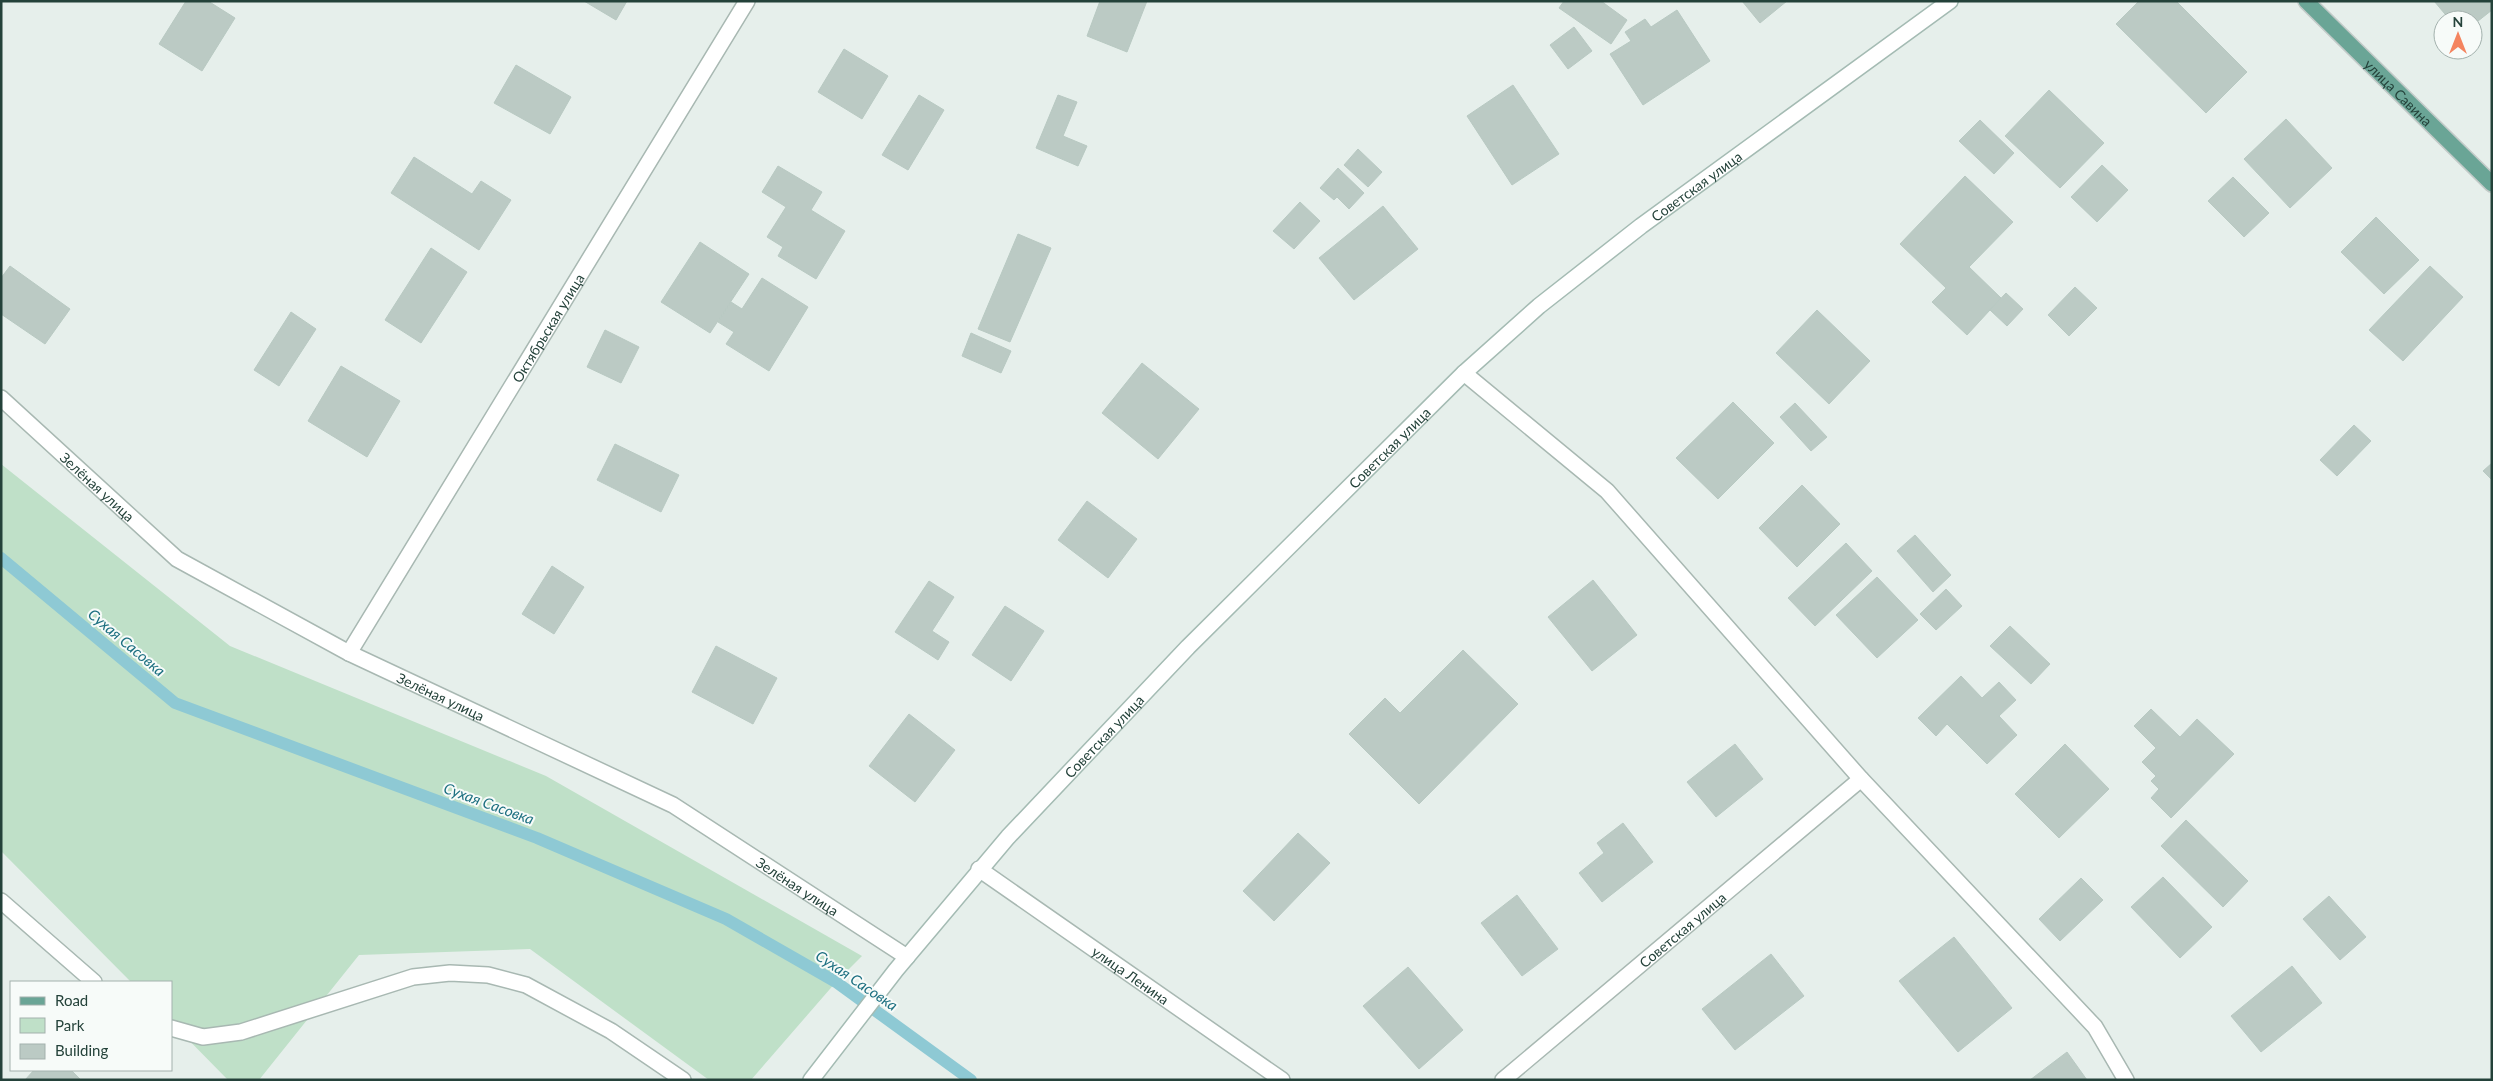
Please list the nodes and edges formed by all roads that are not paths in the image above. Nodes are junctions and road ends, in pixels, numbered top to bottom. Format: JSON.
{"nodes":[{"id":1,"x":747,"y":1,"type":"edge"},
{"id":2,"x":1950,"y":1,"type":"edge"},
{"id":3,"x":2306,"y":1,"type":"edge"},
{"id":4,"x":2492,"y":184,"type":"edge"},
{"id":5,"x":1464,"y":373,"type":"junction"},
{"id":6,"x":1,"y":398,"type":"edge"},
{"id":7,"x":349,"y":653,"type":"junction"},
{"id":8,"x":1861,"y":779,"type":"junction"},
{"id":9,"x":979,"y":869,"type":"junction"},
{"id":10,"x":1,"y":901,"type":"edge"},
{"id":11,"x":907,"y":957,"type":"junction"},
{"id":12,"x":93,"y":981,"type":"edge"},
{"id":13,"x":172,"y":1028,"type":"edge"},
{"id":14,"x":683,"y":1080,"type":"edge"},
{"id":15,"x":811,"y":1080,"type":"edge"},
{"id":16,"x":1282,"y":1080,"type":"edge"},
{"id":17,"x":1503,"y":1080,"type":"edge"},
{"id":18,"x":2126,"y":1080,"type":"edge"}],
"edges":[{"from":1,"to":7,"type":"street","name":"Октябрьская улица"},
{"from":2,"to":5,"type":"street","name":"Советская улица"},
{"from":3,"to":4,"type":"main road","name":"улица Савина"},
{"from":5,"to":8,"type":"street"},
{"from":5,"to":9,"type":"street","name":"Советская улица"},
{"from":6,"to":7,"type":"street","name":"Зелёная улица"},
{"from":7,"to":11,"type":"street","name":"Зелёная улица"},
{"from":8,"to":17,"type":"street","name":"Советская улица"},
{"from":8,"to":18,"type":"street"},
{"from":9,"to":11,"type":"street","name":"Советская улица"},
{"from":9,"to":16,"type":"street","name":"улица Ленина"},
{"from":10,"to":12,"type":"street"},
{"from":11,"to":15,"type":"street","name":"Советская улица"},
{"from":13,"to":14,"type":"street"}]}
